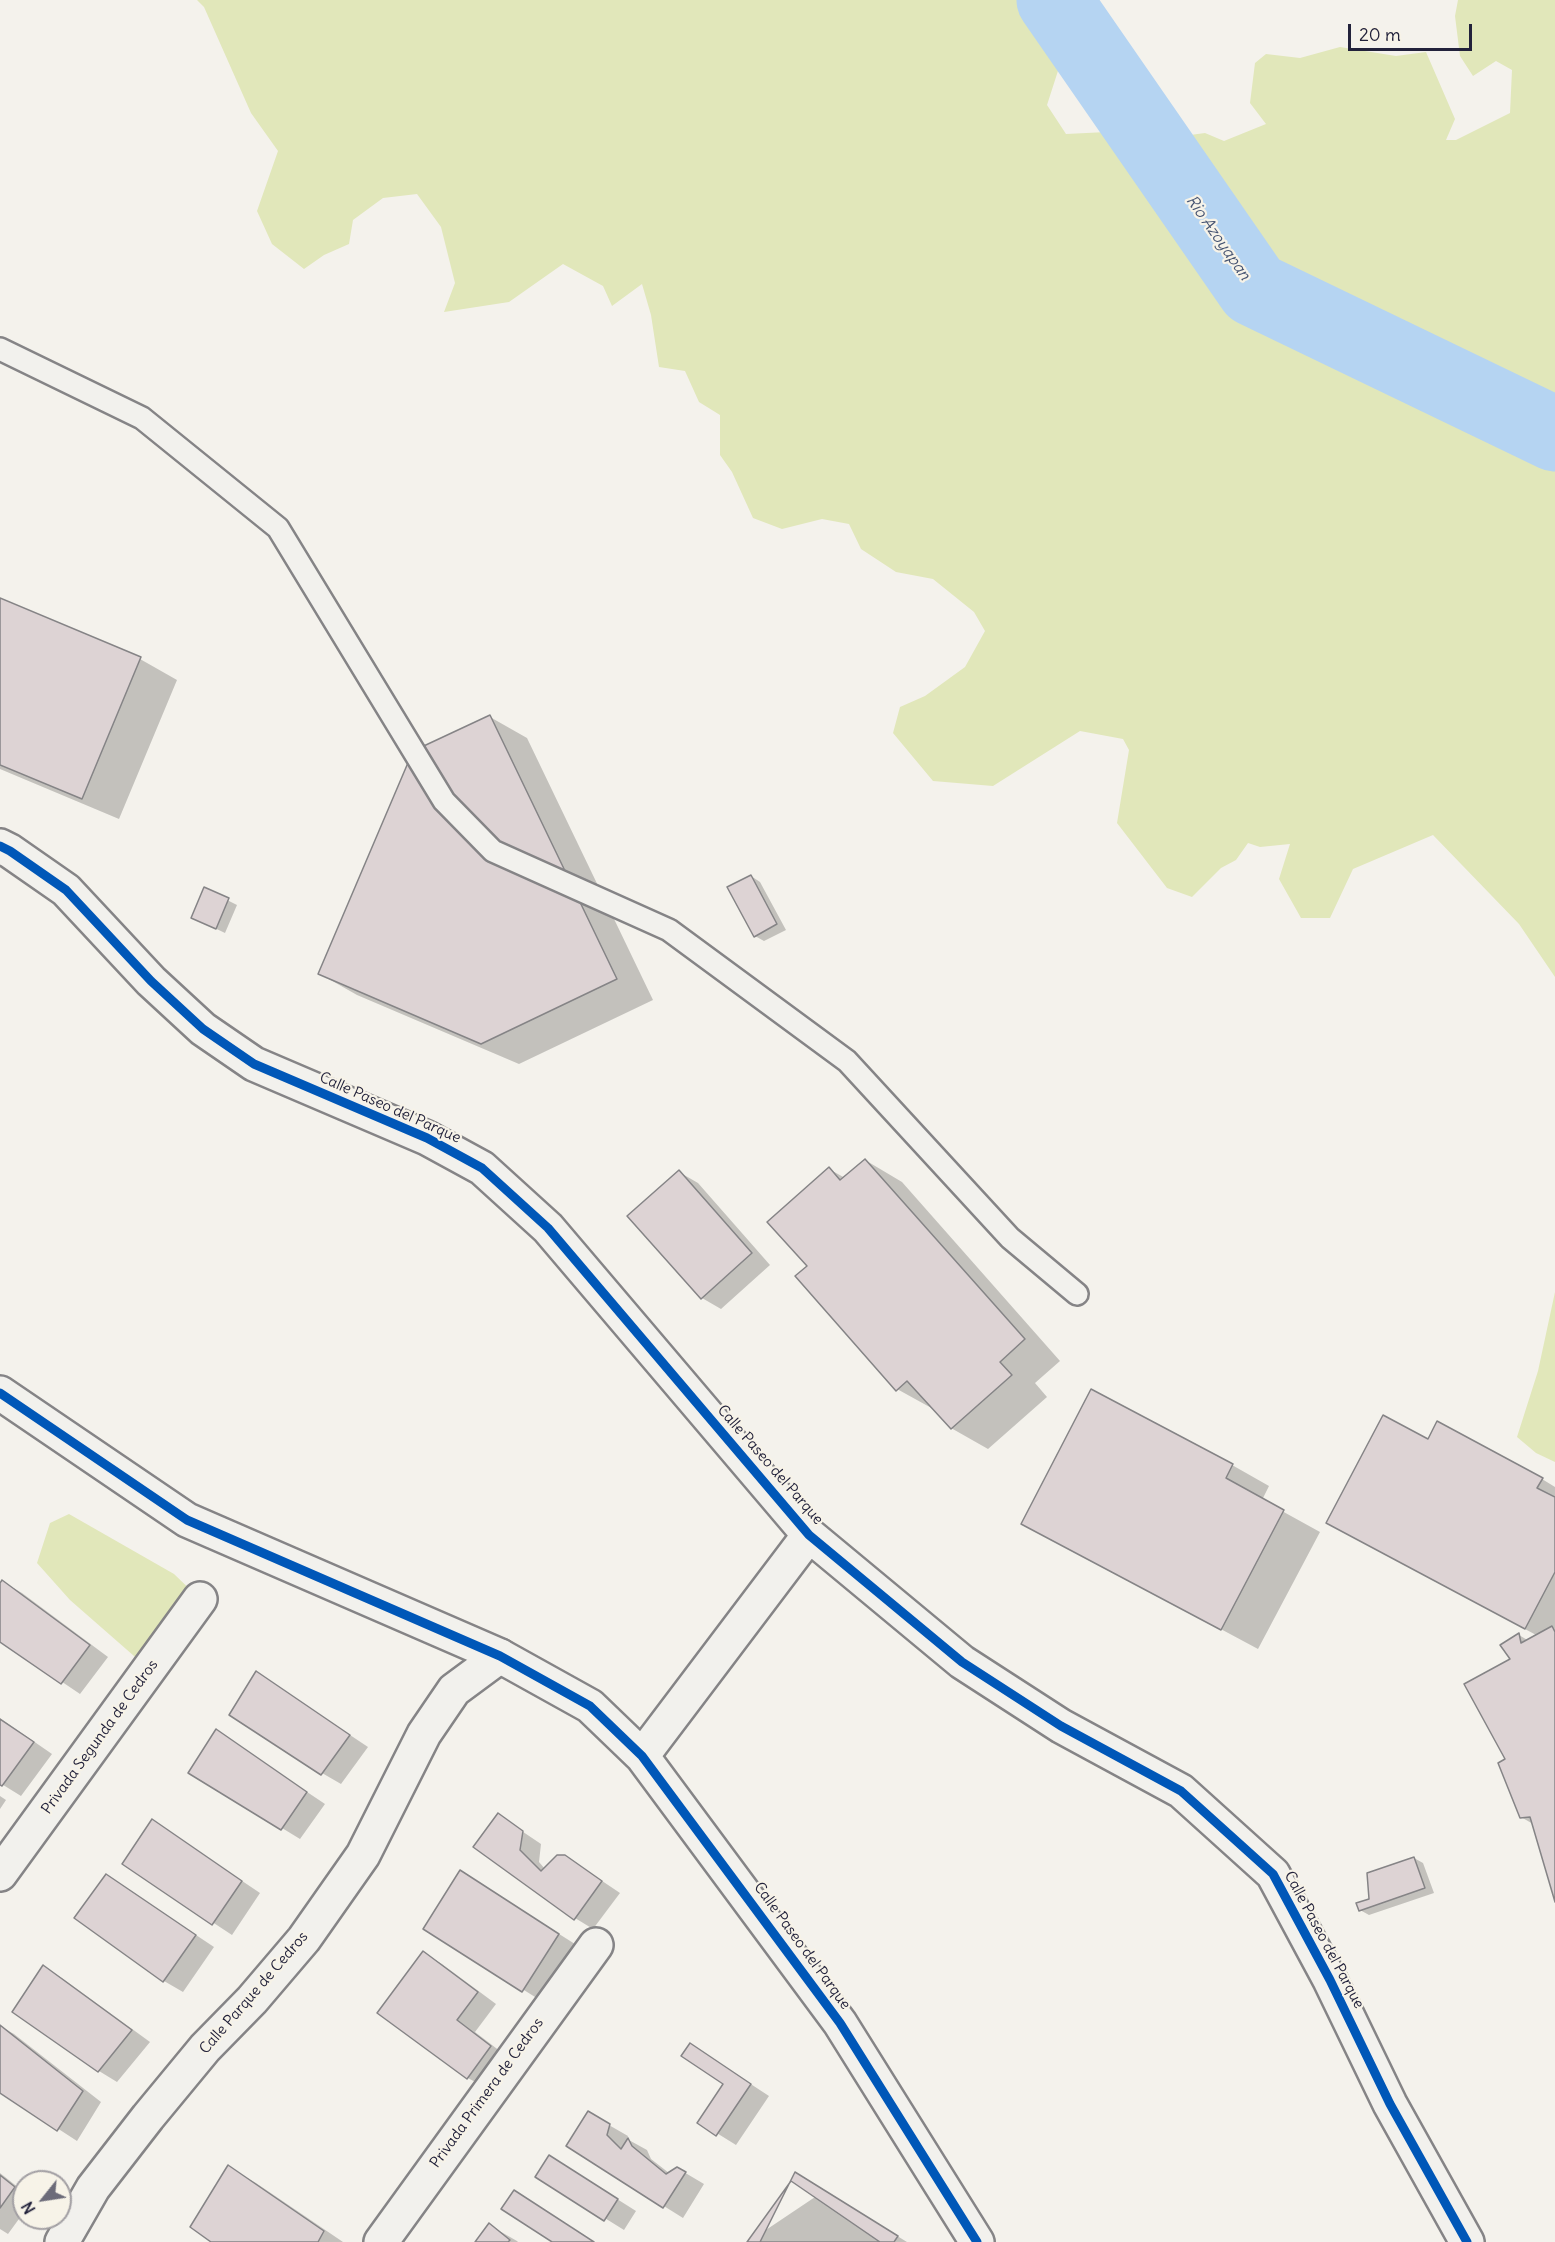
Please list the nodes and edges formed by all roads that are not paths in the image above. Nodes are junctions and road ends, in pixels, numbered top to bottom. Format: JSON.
{"nodes":[{"id":1,"x":0,"y":349,"type":"edge"},
{"id":2,"x":0,"y":846,"type":"edge"},
{"id":3,"x":1077,"y":1294,"type":"dead end"},
{"id":4,"x":0,"y":1393,"type":"edge"},
{"id":5,"x":809,"y":1535,"type":"junction"},
{"id":6,"x":200,"y":1599,"type":"dead end"},
{"id":7,"x":501,"y":1656,"type":"junction"},
{"id":8,"x":642,"y":1756,"type":"junction"},
{"id":9,"x":0,"y":1874,"type":"edge"},
{"id":10,"x":596,"y":1945,"type":"dead end"},
{"id":11,"x":62,"y":2242,"type":"edge"},
{"id":12,"x":381,"y":2242,"type":"edge"},
{"id":13,"x":977,"y":2242,"type":"edge"},
{"id":14,"x":1467,"y":2242,"type":"edge"}],
"edges":[{"from":1,"to":3,"type":"lane"},
{"from":2,"to":5,"type":"street","name":"Calle Paseo del Parque"},
{"from":4,"to":7,"type":"street","name":"Calle Paseo del Parque"},
{"from":5,"to":8,"type":"street"},
{"from":5,"to":14,"type":"street","name":"Calle Paseo del Parque"},
{"from":6,"to":9,"type":"street","name":"Privada Segunda de Cedros"},
{"from":7,"to":8,"type":"street","name":"Calle Paseo del Parque"},
{"from":7,"to":11,"type":"street","name":"Calle Parque de Cedros"},
{"from":8,"to":13,"type":"street","name":"Calle Paseo del Parque"},
{"from":10,"to":12,"type":"street","name":"Privada Primera de Cedros"}]}
